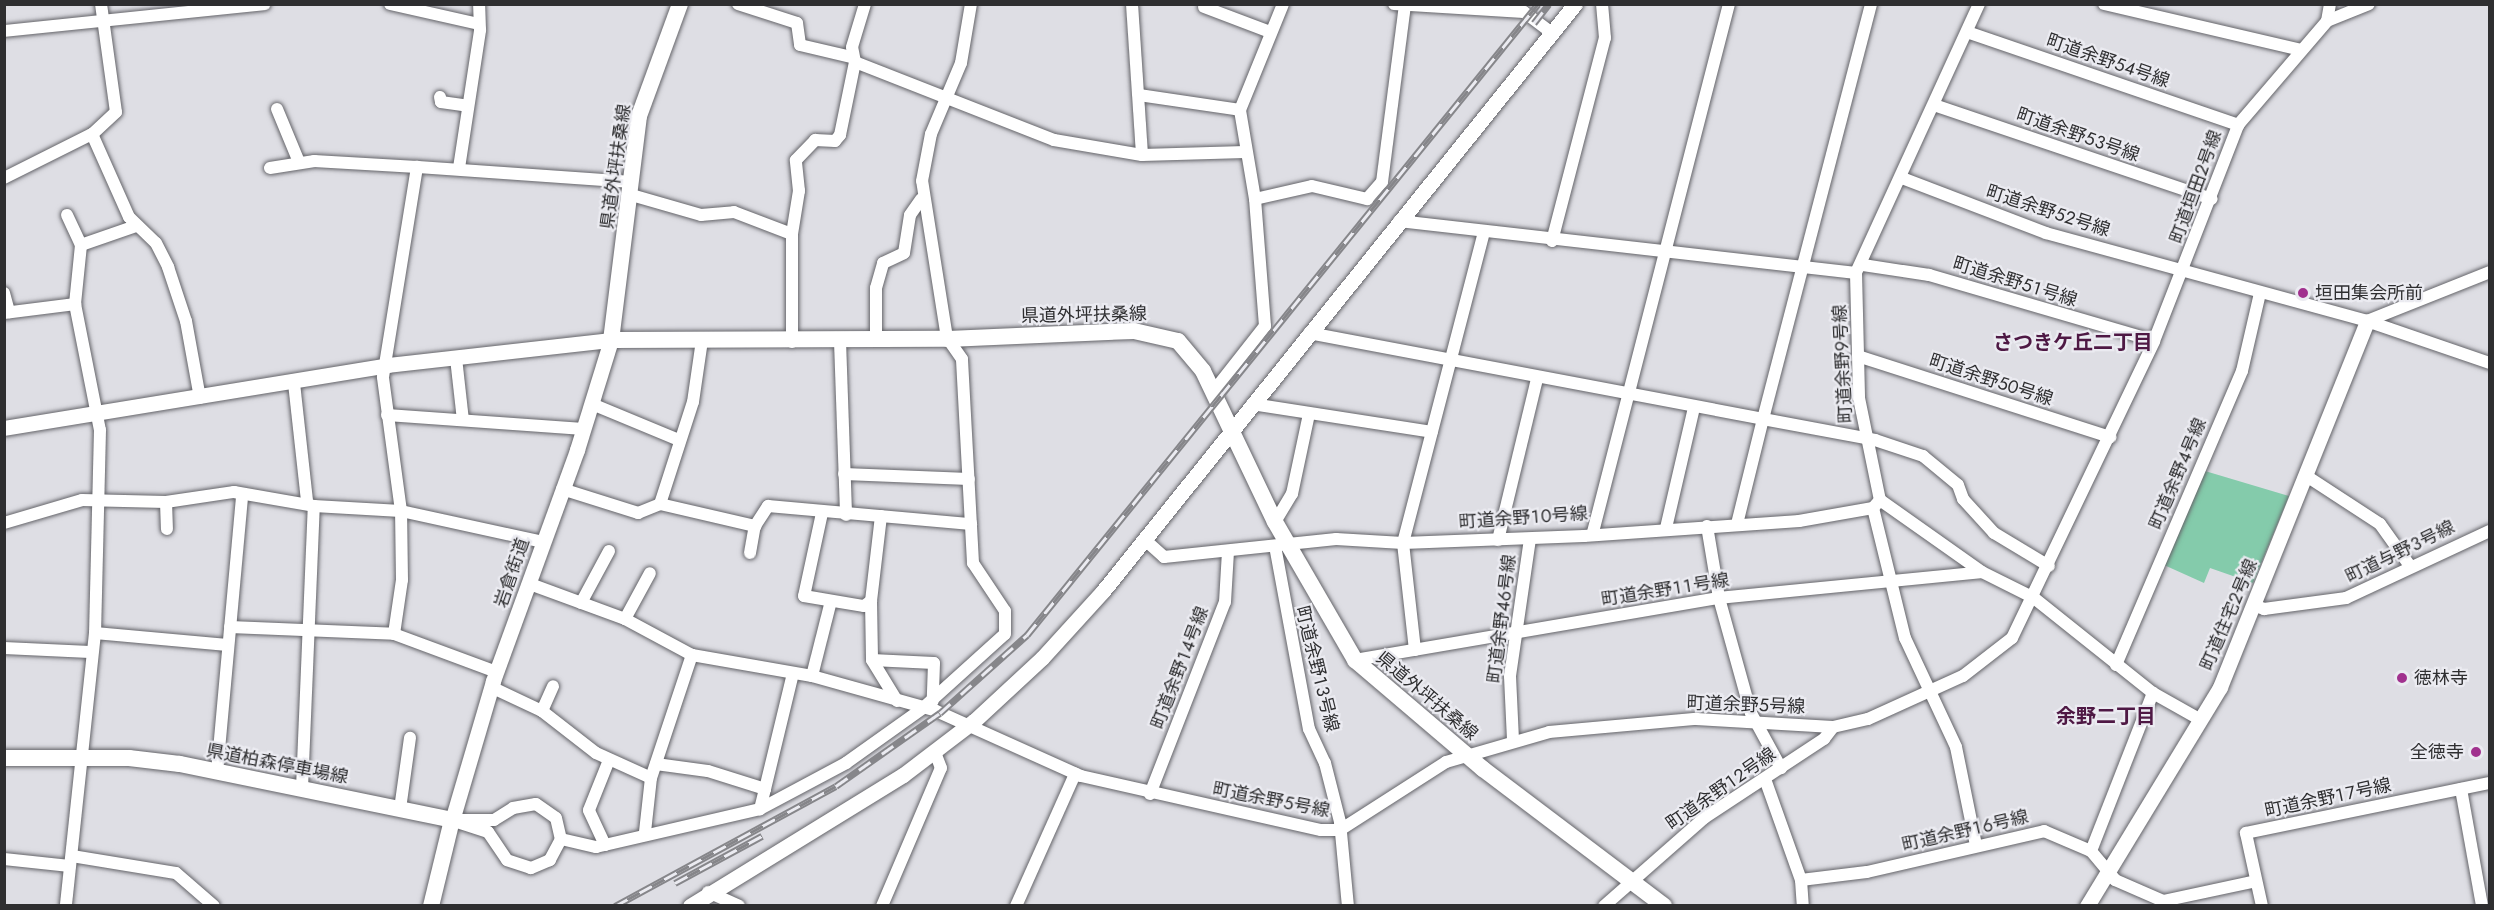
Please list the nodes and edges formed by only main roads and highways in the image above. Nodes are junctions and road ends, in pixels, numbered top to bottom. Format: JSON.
{"nodes":[{"id":1,"x":680,"y":4,"type":"edge"},
{"id":2,"x":4,"y":758,"type":"edge"},
{"id":3,"x":431,"y":906,"type":"edge"},
{"id":4,"x":1664,"y":906,"type":"edge"}],
"edges":[{"from":1,"to":4,"type":"main road","name":"県道外坪扶桑線"},
{"from":2,"to":3,"type":"main road","name":"県道柏森停車場線"}]}
